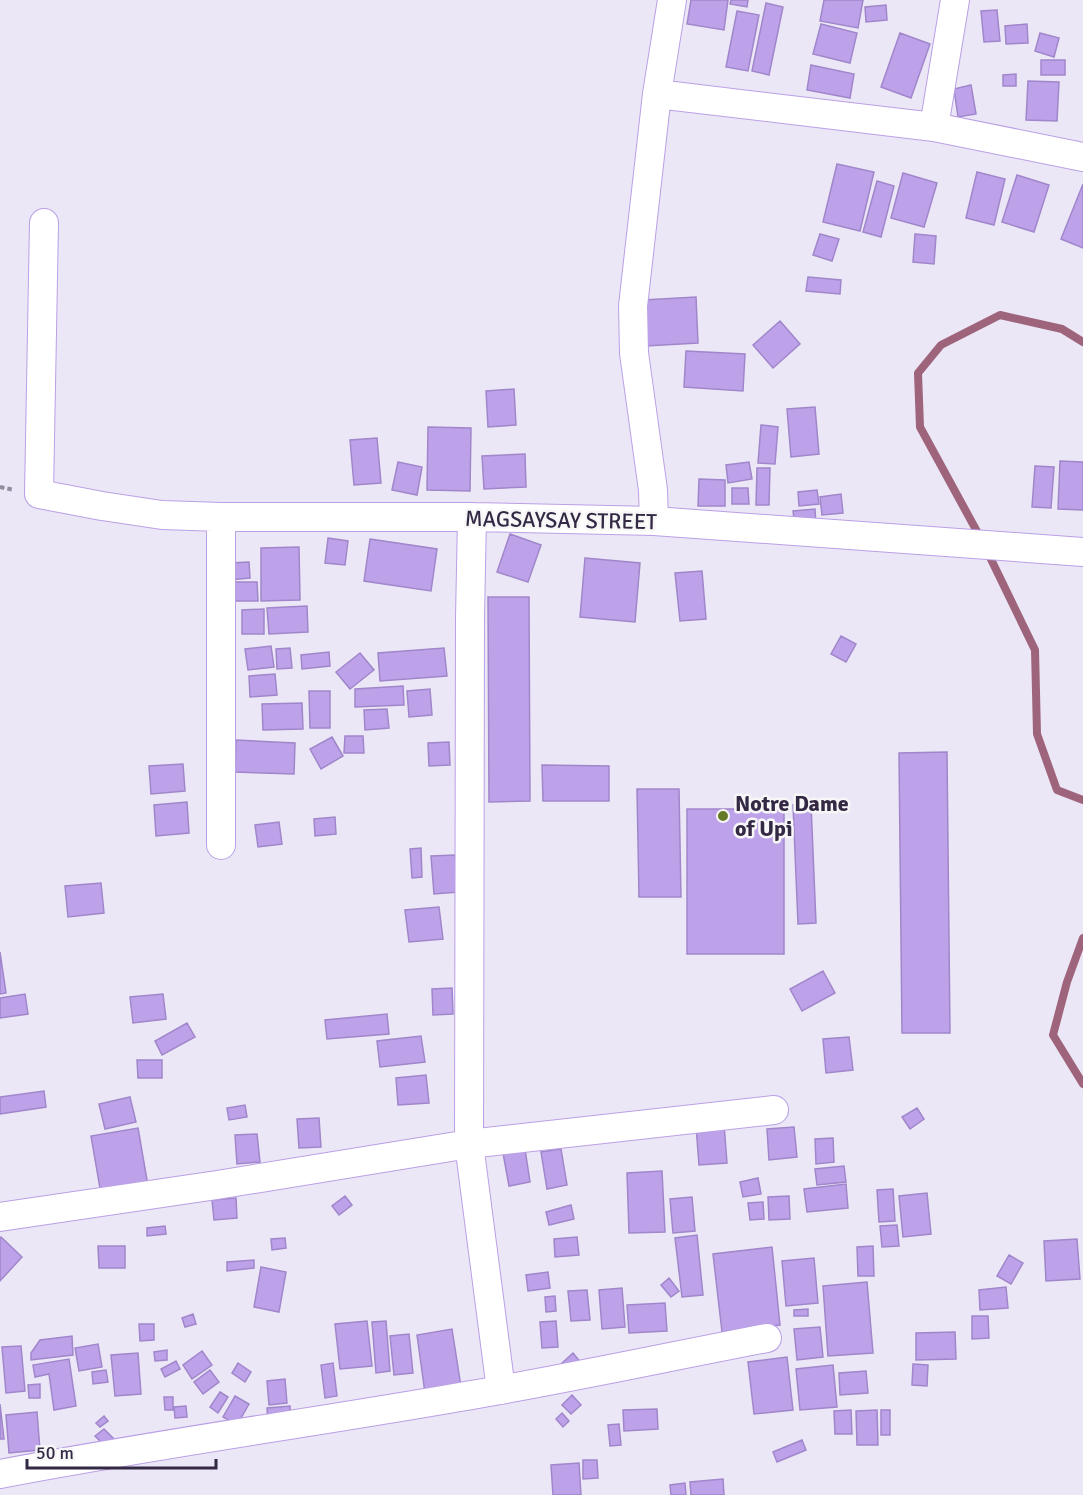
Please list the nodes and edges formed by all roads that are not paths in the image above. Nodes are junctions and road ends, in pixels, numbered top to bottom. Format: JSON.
{"nodes":[{"id":1,"x":672,"y":0,"type":"edge"},
{"id":2,"x":955,"y":0,"type":"edge"},
{"id":3,"x":657,"y":94,"type":"junction"},
{"id":4,"x":934,"y":128,"type":"junction"},
{"id":5,"x":1083,"y":157,"type":"edge"},
{"id":6,"x":44,"y":223,"type":"dead end"},
{"id":7,"x":221,"y":517,"type":"junction"},
{"id":8,"x":472,"y":517,"type":"junction"},
{"id":9,"x":654,"y":521,"type":"junction"},
{"id":10,"x":1083,"y":552,"type":"edge"},
{"id":11,"x":221,"y":845,"type":"dead end"},
{"id":12,"x":774,"y":1110,"type":"dead end"},
{"id":13,"x":469,"y":1144,"type":"junction"},
{"id":14,"x":0,"y":1217,"type":"edge"},
{"id":15,"x":766,"y":1338,"type":"dead end"},
{"id":16,"x":501,"y":1390,"type":"junction"},
{"id":17,"x":0,"y":1474,"type":"edge"}],
"edges":[{"from":1,"to":3,"type":"street"},
{"from":2,"to":4,"type":"street"},
{"from":3,"to":4,"type":"street"},
{"from":3,"to":9,"type":"street"},
{"from":4,"to":5,"type":"street"},
{"from":6,"to":7,"type":"street","name":"MAGSAYSAY STREET"},
{"from":7,"to":8,"type":"street","name":"MAGSAYSAY STREET"},
{"from":7,"to":11,"type":"street"},
{"from":8,"to":9,"type":"street","name":"MAGSAYSAY STREET"},
{"from":8,"to":13,"type":"street"},
{"from":9,"to":10,"type":"street","name":"MAGSAYSAY STREET"},
{"from":12,"to":13,"type":"street"},
{"from":13,"to":14,"type":"street"},
{"from":13,"to":16,"type":"street"},
{"from":15,"to":16,"type":"street"},
{"from":16,"to":17,"type":"street"}]}
